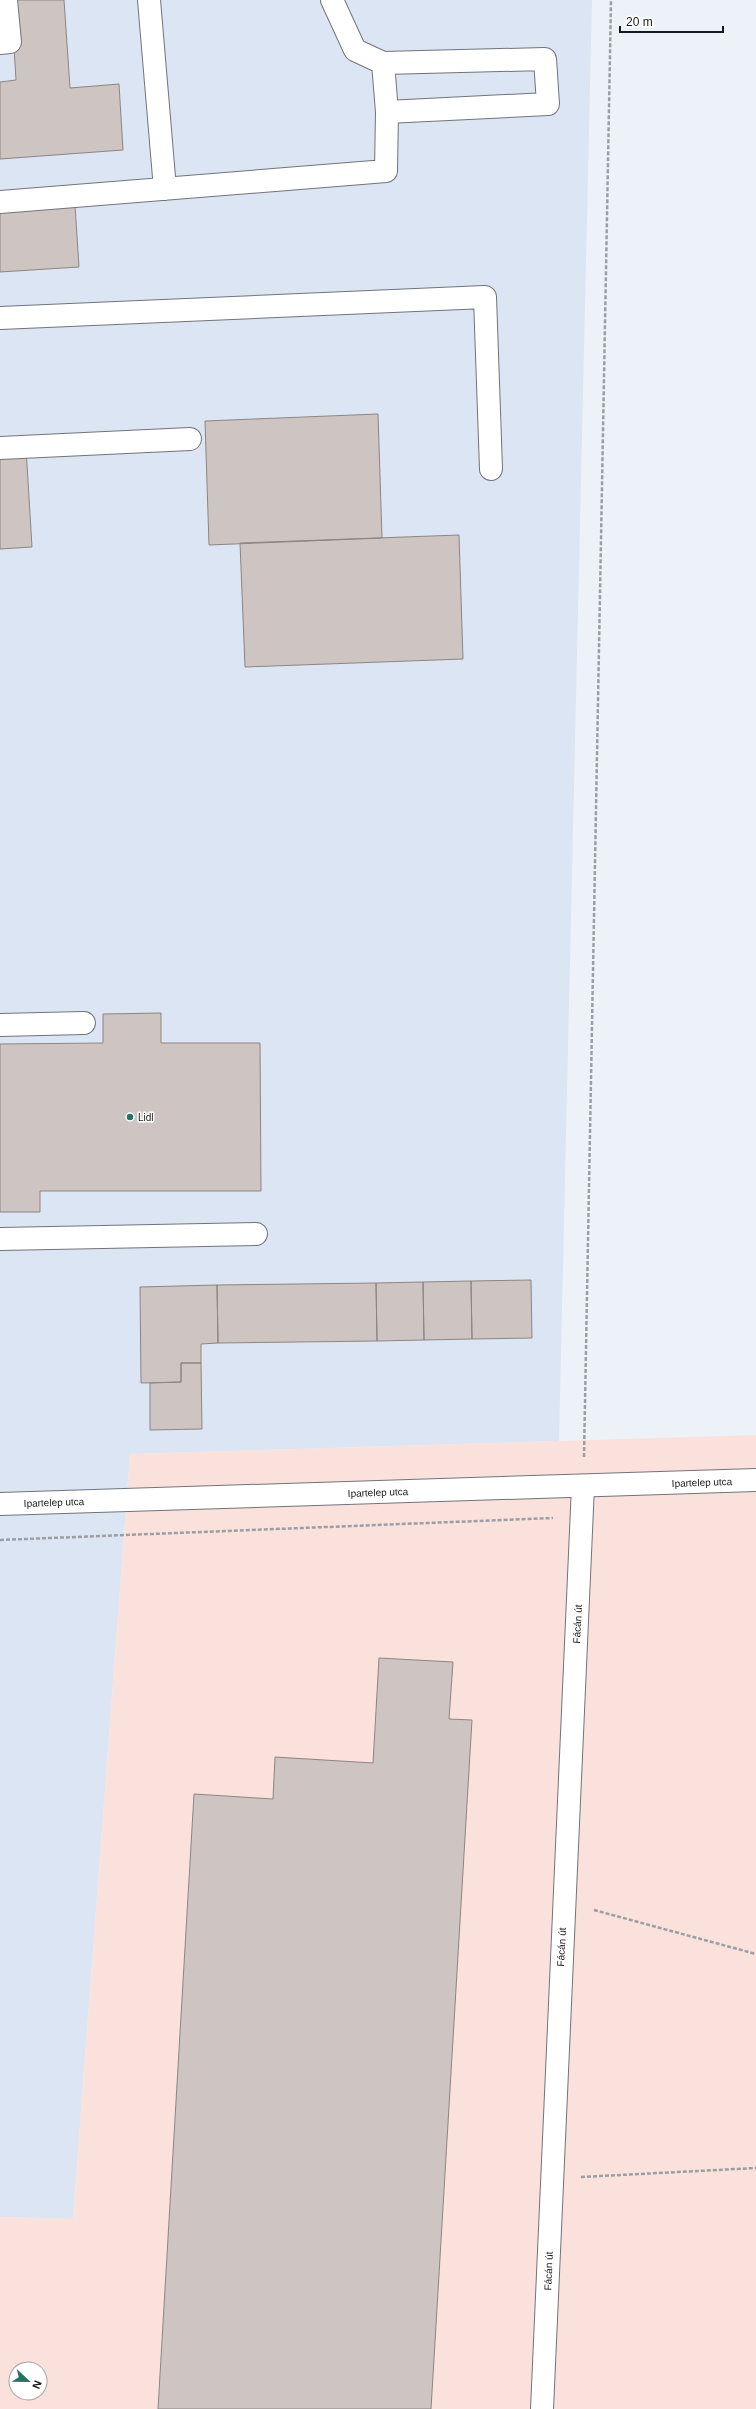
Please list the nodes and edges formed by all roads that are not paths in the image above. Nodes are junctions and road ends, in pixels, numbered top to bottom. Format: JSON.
{"nodes":[{"id":1,"x":6,"y":0,"type":"edge"},
{"id":2,"x":149,"y":0,"type":"edge"},
{"id":3,"x":332,"y":0,"type":"edge"},
{"id":4,"x":0,"y":43,"type":"edge"},
{"id":5,"x":383,"y":63,"type":"junction"},
{"id":6,"x":387,"y":112,"type":"junction"},
{"id":7,"x":165,"y":189,"type":"junction"},
{"id":8,"x":0,"y":202,"type":"edge"},
{"id":9,"x":0,"y":318,"type":"edge"},
{"id":10,"x":190,"y":439,"type":"dead end"},
{"id":11,"x":0,"y":448,"type":"edge"},
{"id":12,"x":491,"y":469,"type":"dead end"},
{"id":13,"x":84,"y":1023,"type":"dead end"},
{"id":14,"x":0,"y":1026,"type":"edge"},
{"id":15,"x":256,"y":1234,"type":"dead end"},
{"id":16,"x":0,"y":1238,"type":"edge"},
{"id":17,"x":756,"y":1480,"type":"edge"},
{"id":18,"x":583,"y":1486,"type":"junction"},
{"id":19,"x":0,"y":1504,"type":"edge"},
{"id":20,"x":542,"y":2409,"type":"edge"}],
"edges":[{"from":1,"to":4,"type":"street"},
{"from":2,"to":7,"type":"street"},
{"from":3,"to":5,"type":"street"},
{"from":5,"to":6,"type":"street"},
{"from":5,"to":6,"type":"street"},
{"from":6,"to":7,"type":"street"},
{"from":7,"to":8,"type":"street"},
{"from":9,"to":12,"type":"street"},
{"from":10,"to":11,"type":"street"},
{"from":13,"to":14,"type":"street"},
{"from":15,"to":16,"type":"street"},
{"from":17,"to":18,"type":"street","name":"Ipartelep utca"},
{"from":18,"to":19,"type":"street","name":"Ipartelep utca"},
{"from":18,"to":20,"type":"street","name":"Fácán út"}]}
